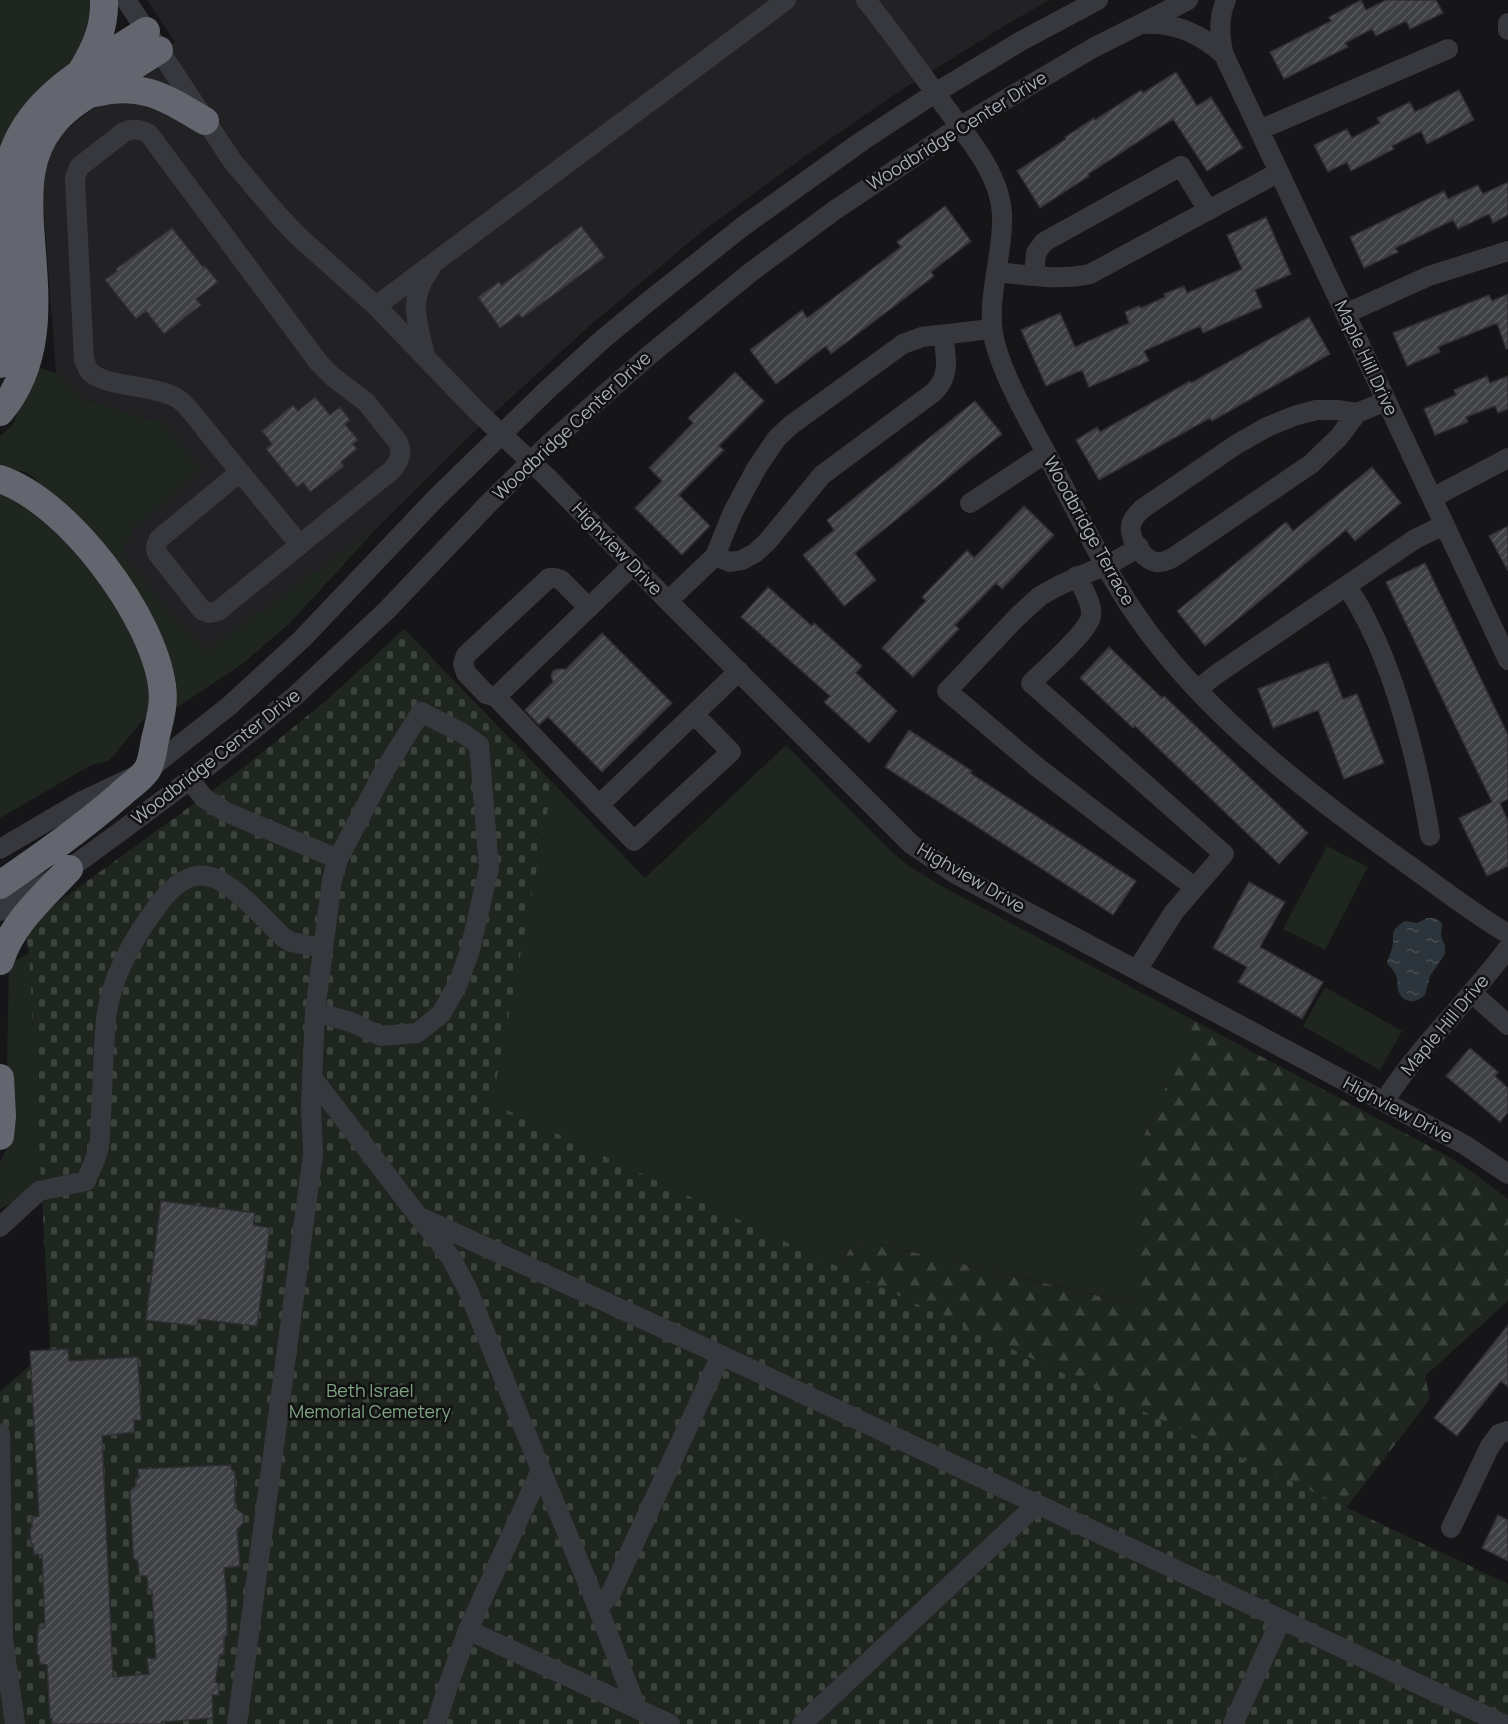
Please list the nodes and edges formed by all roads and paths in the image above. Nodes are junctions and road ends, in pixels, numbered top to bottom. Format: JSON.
{"nodes":[{"id":1,"x":104,"y":0,"type":"edge"},
{"id":2,"x":126,"y":0,"type":"edge"},
{"id":3,"x":786,"y":0,"type":"edge"},
{"id":4,"x":866,"y":0,"type":"edge"},
{"id":5,"x":1098,"y":0,"type":"edge"},
{"id":6,"x":1188,"y":0,"type":"edge"},
{"id":7,"x":1226,"y":0,"type":"edge"},
{"id":8,"x":1508,"y":23,"type":"edge"},
{"id":9,"x":1140,"y":24,"type":"junction"},
{"id":10,"x":1508,"y":30,"type":"edge"},
{"id":11,"x":153,"y":40,"type":"junction"},
{"id":12,"x":1448,"y":49,"type":"dead end"},
{"id":13,"x":1224,"y":56,"type":"junction"},
{"id":14,"x":84,"y":85,"type":"junction"},
{"id":15,"x":935,"y":93,"type":"junction"},
{"id":16,"x":205,"y":121,"type":"junction"},
{"id":17,"x":959,"y":127,"type":"junction"},
{"id":18,"x":1259,"y":130,"type":"junction"},
{"id":19,"x":1279,"y":172,"type":"junction"},
{"id":20,"x":1208,"y":210,"type":"junction"},
{"id":21,"x":1508,"y":251,"type":"edge"},
{"id":22,"x":445,"y":254,"type":"junction"},
{"id":23,"x":996,"y":272,"type":"junction"},
{"id":24,"x":1034,"y":276,"type":"junction"},
{"id":25,"x":376,"y":306,"type":"junction"},
{"id":26,"x":1345,"y":314,"type":"junction"},
{"id":27,"x":991,"y":329,"type":"junction"},
{"id":28,"x":943,"y":335,"type":"junction"},
{"id":29,"x":426,"y":357,"type":"junction"},
{"id":30,"x":0,"y":364,"type":"edge"},
{"id":31,"x":1386,"y":401,"type":"junction"},
{"id":32,"x":0,"y":412,"type":"edge"},
{"id":33,"x":1357,"y":413,"type":"junction"},
{"id":34,"x":501,"y":434,"type":"junction"},
{"id":35,"x":1046,"y":453,"type":"junction"},
{"id":36,"x":1508,"y":458,"type":"edge"},
{"id":37,"x":531,"y":462,"type":"junction"},
{"id":38,"x":240,"y":472,"type":"junction"},
{"id":39,"x":0,"y":479,"type":"edge"},
{"id":40,"x":1432,"y":498,"type":"junction"},
{"id":41,"x":970,"y":503,"type":"dead end"},
{"id":42,"x":1444,"y":525,"type":"junction"},
{"id":43,"x":300,"y":546,"type":"junction"},
{"id":44,"x":1138,"y":548,"type":"junction"},
{"id":45,"x":715,"y":556,"type":"junction"},
{"id":46,"x":633,"y":565,"type":"junction"},
{"id":47,"x":1104,"y":565,"type":"junction"},
{"id":48,"x":1077,"y":576,"type":"junction"},
{"id":49,"x":1346,"y":586,"type":"junction"},
{"id":50,"x":669,"y":601,"type":"junction"},
{"id":51,"x":590,"y":608,"type":"junction"},
{"id":52,"x":1508,"y":660,"type":"edge"},
{"id":53,"x":739,"y":671,"type":"junction"},
{"id":54,"x":1198,"y":689,"type":"junction"},
{"id":55,"x":496,"y":697,"type":"junction"},
{"id":56,"x":694,"y":714,"type":"junction"},
{"id":57,"x":148,"y":770,"type":"junction"},
{"id":58,"x":190,"y":780,"type":"junction"},
{"id":59,"x":168,"y":796,"type":"junction"},
{"id":60,"x":598,"y":805,"type":"junction"},
{"id":61,"x":1430,"y":836,"type":"dead end"},
{"id":62,"x":0,"y":849,"type":"edge"},
{"id":63,"x":338,"y":859,"type":"junction"},
{"id":64,"x":69,"y":869,"type":"junction"},
{"id":65,"x":0,"y":885,"type":"edge"},
{"id":66,"x":1194,"y":888,"type":"junction"},
{"id":67,"x":0,"y":911,"type":"edge"},
{"id":68,"x":1508,"y":934,"type":"edge"},
{"id":69,"x":323,"y":948,"type":"junction"},
{"id":70,"x":1508,"y":948,"type":"edge"},
{"id":71,"x":0,"y":960,"type":"edge"},
{"id":72,"x":1137,"y":970,"type":"junction"},
{"id":73,"x":1472,"y":993,"type":"junction"},
{"id":74,"x":315,"y":1012,"type":"junction"},
{"id":75,"x":1508,"y":1025,"type":"edge"},
{"id":76,"x":312,"y":1077,"type":"junction"},
{"id":77,"x":0,"y":1078,"type":"edge"},
{"id":78,"x":1384,"y":1102,"type":"junction"},
{"id":79,"x":0,"y":1136,"type":"edge"},
{"id":80,"x":1508,"y":1174,"type":"edge"},
{"id":81,"x":418,"y":1216,"type":"junction"},
{"id":82,"x":0,"y":1227,"type":"edge"},
{"id":83,"x":721,"y":1355,"type":"junction"},
{"id":84,"x":1508,"y":1431,"type":"edge"},
{"id":85,"x":0,"y":1433,"type":"edge"},
{"id":86,"x":541,"y":1470,"type":"junction"},
{"id":87,"x":1036,"y":1505,"type":"junction"},
{"id":88,"x":1451,"y":1528,"type":"dead end"},
{"id":89,"x":598,"y":1608,"type":"junction"},
{"id":90,"x":1281,"y":1620,"type":"junction"},
{"id":91,"x":468,"y":1630,"type":"junction"},
{"id":92,"x":637,"y":1709,"type":"junction"},
{"id":93,"x":1474,"y":1717,"type":"edge"},
{"id":94,"x":15,"y":1724,"type":"edge"},
{"id":95,"x":237,"y":1724,"type":"edge"},
{"id":96,"x":436,"y":1724,"type":"edge"},
{"id":97,"x":670,"y":1724,"type":"edge"},
{"id":98,"x":802,"y":1724,"type":"edge"},
{"id":99,"x":1233,"y":1724,"type":"edge"},
{"id":100,"x":1503,"y":1724,"type":"edge"}],
"edges":[{"from":1,"to":14,"type":"highway"},
{"from":2,"to":11,"type":"street","name":"Highview Drive"},
{"from":3,"to":22,"type":"street"},
{"from":4,"to":15,"type":"street","name":"Woodbridge Terrace"},
{"from":5,"to":15,"type":"street","name":"Woodbridge Center Drive"},
{"from":6,"to":9,"type":"street","name":"Woodbridge Center Drive"},
{"from":7,"to":13,"type":"street","name":"Maple Hill Drive"},
{"from":8,"to":10,"type":"street"},
{"from":9,"to":13,"type":"street","name":"Maple Hill Drive"},
{"from":9,"to":17,"type":"street","name":"Woodbridge Center Drive"},
{"from":11,"to":14,"type":"highway"},
{"from":11,"to":16,"type":"street","name":"Highview Drive"},
{"from":12,"to":18,"type":"street"},
{"from":13,"to":18,"type":"street","name":"Maple Hill Drive"},
{"from":14,"to":16,"type":"highway"},
{"from":14,"to":30,"type":"highway"},
{"from":14,"to":32,"type":"highway"},
{"from":15,"to":17,"type":"street","name":"Woodbridge Terrace"},
{"from":15,"to":34,"type":"street","name":"Woodbridge Center Drive"},
{"from":16,"to":25,"type":"street","name":"Highview Drive"},
{"from":17,"to":23,"type":"street","name":"Woodbridge Terrace"},
{"from":17,"to":37,"type":"street","name":"Woodbridge Center Drive"},
{"from":18,"to":19,"type":"street","name":"Maple Hill Drive"},
{"from":19,"to":20,"type":"street"},
{"from":19,"to":26,"type":"street","name":"Maple Hill Drive"},
{"from":20,"to":24,"type":"street"},
{"from":20,"to":24,"type":"street"},
{"from":21,"to":26,"type":"street"},
{"from":22,"to":25,"type":"street"},
{"from":22,"to":29,"type":"street"},
{"from":23,"to":24,"type":"street"},
{"from":23,"to":27,"type":"street","name":"Woodbridge Terrace"},
{"from":25,"to":29,"type":"street","name":"Highview Drive"},
{"from":26,"to":31,"type":"street","name":"Maple Hill Drive"},
{"from":27,"to":28,"type":"street"},
{"from":27,"to":35,"type":"street","name":"Woodbridge Terrace"},
{"from":28,"to":45,"type":"street"},
{"from":28,"to":45,"type":"street"},
{"from":29,"to":34,"type":"street","name":"Highview Drive"},
{"from":31,"to":33,"type":"street"},
{"from":31,"to":40,"type":"street","name":"Maple Hill Drive"},
{"from":33,"to":44,"type":"street"},
{"from":33,"to":44,"type":"street"},
{"from":34,"to":37,"type":"street","name":"Highview Drive"},
{"from":34,"to":57,"type":"street","name":"Woodbridge Center Drive"},
{"from":35,"to":41,"type":"street"},
{"from":35,"to":47,"type":"street","name":"Woodbridge Terrace"},
{"from":36,"to":40,"type":"street"},
{"from":37,"to":46,"type":"street","name":"Highview Drive"},
{"from":37,"to":58,"type":"street","name":"Woodbridge Center Drive"},
{"from":38,"to":43,"type":"street"},
{"from":38,"to":43,"type":"street"},
{"from":38,"to":43,"type":"street"},
{"from":39,"to":57,"type":"highway"},
{"from":40,"to":42,"type":"street","name":"Maple Hill Drive"},
{"from":42,"to":49,"type":"street"},
{"from":42,"to":52,"type":"street","name":"Maple Hill Drive"},
{"from":44,"to":47,"type":"street"},
{"from":45,"to":50,"type":"street"},
{"from":46,"to":50,"type":"street","name":"Highview Drive"},
{"from":46,"to":51,"type":"street"},
{"from":47,"to":48,"type":"street"},
{"from":47,"to":54,"type":"street","name":"Woodbridge Terrace"},
{"from":48,"to":66,"type":"street"},
{"from":48,"to":66,"type":"street"},
{"from":49,"to":54,"type":"street"},
{"from":49,"to":61,"type":"street"},
{"from":50,"to":53,"type":"street","name":"Highview Drive"},
{"from":51,"to":55,"type":"street"},
{"from":51,"to":55,"type":"street"},
{"from":53,"to":56,"type":"street"},
{"from":53,"to":72,"type":"street","name":"Highview Drive"},
{"from":54,"to":68,"type":"street","name":"Woodbridge Terrace"},
{"from":55,"to":60,"type":"street"},
{"from":56,"to":60,"type":"street"},
{"from":56,"to":60,"type":"street"},
{"from":57,"to":59,"type":"street"},
{"from":57,"to":62,"type":"street","name":"Woodbridge Center Drive"},
{"from":57,"to":65,"type":"highway"},
{"from":58,"to":59,"type":"street","name":"Woodbridge Center Drive"},
{"from":58,"to":63,"type":"street"},
{"from":59,"to":64,"type":"street","name":"Woodbridge Center Drive"},
{"from":63,"to":69,"type":"street"},
{"from":63,"to":74,"type":"street"},
{"from":64,"to":67,"type":"street","name":"Woodbridge Center Drive"},
{"from":64,"to":71,"type":"highway"},
{"from":66,"to":72,"type":"street"},
{"from":69,"to":74,"type":"street"},
{"from":69,"to":82,"type":"street"},
{"from":70,"to":73,"type":"street","name":"Maple Hill Drive"},
{"from":72,"to":78,"type":"street","name":"Highview Drive"},
{"from":73,"to":75,"type":"street"},
{"from":73,"to":78,"type":"street","name":"Maple Hill Drive"},
{"from":74,"to":76,"type":"street"},
{"from":76,"to":81,"type":"street"},
{"from":76,"to":95,"type":"street"},
{"from":77,"to":79,"type":"highway"},
{"from":78,"to":80,"type":"street","name":"Highview Drive"},
{"from":81,"to":83,"type":"street"},
{"from":81,"to":86,"type":"street"},
{"from":83,"to":87,"type":"street"},
{"from":83,"to":89,"type":"street"},
{"from":84,"to":88,"type":"street"},
{"from":85,"to":94,"type":"street"},
{"from":86,"to":89,"type":"street"},
{"from":86,"to":91,"type":"street"},
{"from":87,"to":90,"type":"street"},
{"from":87,"to":98,"type":"street"},
{"from":89,"to":92,"type":"street"},
{"from":90,"to":93,"type":"street"},
{"from":90,"to":99,"type":"street"},
{"from":91,"to":92,"type":"street"},
{"from":91,"to":96,"type":"street"},
{"from":92,"to":97,"type":"street"},
{"from":93,"to":100,"type":"street"}]}
